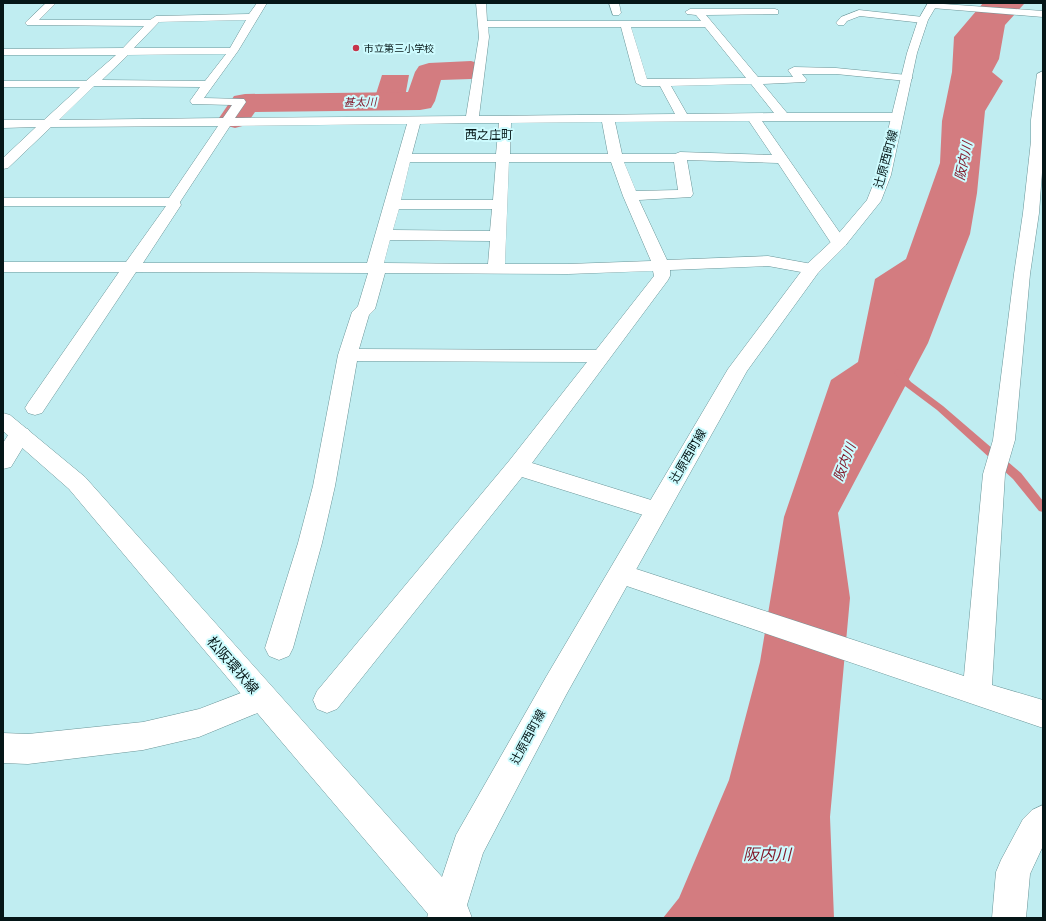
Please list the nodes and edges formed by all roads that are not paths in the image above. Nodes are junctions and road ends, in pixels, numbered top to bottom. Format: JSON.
{"nodes":[{"id":1,"x":50,"y":3,"type":"edge"},
{"id":2,"x":262,"y":3,"type":"edge"},
{"id":3,"x":481,"y":3,"type":"edge"},
{"id":4,"x":695,"y":8,"type":"edge"},
{"id":5,"x":932,"y":9,"type":"edge"},
{"id":6,"x":684,"y":12,"type":"dead end"},
{"id":7,"x":775,"y":12,"type":"dead end"},
{"id":8,"x":1043,"y":14,"type":"edge"},
{"id":9,"x":620,"y":15,"type":"edge"},
{"id":10,"x":251,"y":17,"type":"junction"},
{"id":11,"x":151,"y":23,"type":"junction"},
{"id":12,"x":841,"y":23,"type":"dead end"},
{"id":13,"x":482,"y":24,"type":"junction"},
{"id":14,"x":709,"y":24,"type":"junction"},
{"id":15,"x":126,"y":51,"type":"junction"},
{"id":16,"x":3,"y":52,"type":"edge"},
{"id":17,"x":233,"y":52,"type":"junction"},
{"id":18,"x":1043,"y":74,"type":"edge"},
{"id":19,"x":907,"y":78,"type":"junction"},
{"id":20,"x":754,"y":81,"type":"junction"},
{"id":21,"x":663,"y":82,"type":"junction"},
{"id":22,"x":3,"y":84,"type":"edge"},
{"id":23,"x":90,"y":84,"type":"junction"},
{"id":24,"x":208,"y":84,"type":"junction"},
{"id":25,"x":784,"y":116,"type":"junction"},
{"id":26,"x":753,"y":117,"type":"junction"},
{"id":27,"x":897,"y":117,"type":"junction"},
{"id":28,"x":683,"y":118,"type":"junction"},
{"id":29,"x":608,"y":119,"type":"junction"},
{"id":30,"x":472,"y":120,"type":"junction"},
{"id":31,"x":505,"y":120,"type":"junction"},
{"id":32,"x":414,"y":121,"type":"junction"},
{"id":33,"x":1040,"y":121,"type":"edge"},
{"id":34,"x":226,"y":123,"type":"junction"},
{"id":35,"x":3,"y":124,"type":"edge"},
{"id":36,"x":48,"y":124,"type":"junction"},
{"id":37,"x":404,"y":158,"type":"junction"},
{"id":38,"x":503,"y":158,"type":"junction"},
{"id":39,"x":616,"y":158,"type":"junction"},
{"id":40,"x":680,"y":158,"type":"junction"},
{"id":41,"x":782,"y":159,"type":"junction"},
{"id":42,"x":3,"y":165,"type":"edge"},
{"id":43,"x":630,"y":196,"type":"junction"},
{"id":44,"x":3,"y":202,"type":"edge"},
{"id":45,"x":173,"y":202,"type":"junction"},
{"id":46,"x":393,"y":204,"type":"junction"},
{"id":47,"x":500,"y":205,"type":"junction"},
{"id":48,"x":384,"y":235,"type":"junction"},
{"id":49,"x":497,"y":236,"type":"junction"},
{"id":50,"x":839,"y":243,"type":"junction"},
{"id":51,"x":661,"y":265,"type":"junction"},
{"id":52,"x":3,"y":267,"type":"edge"},
{"id":53,"x":131,"y":269,"type":"junction"},
{"id":54,"x":376,"y":269,"type":"junction"},
{"id":55,"x":496,"y":269,"type":"junction"},
{"id":56,"x":812,"y":269,"type":"junction"},
{"id":57,"x":348,"y":355,"type":"junction"},
{"id":58,"x":602,"y":356,"type":"junction"},
{"id":59,"x":35,"y":408,"type":"dead end"},
{"id":60,"x":11,"y":427,"type":"edge"},
{"id":61,"x":3,"y":461,"type":"edge"},
{"id":62,"x":517,"y":467,"type":"junction"},
{"id":63,"x":656,"y":510,"type":"junction"},
{"id":64,"x":621,"y":574,"type":"junction"},
{"id":65,"x":279,"y":648,"type":"dead end"},
{"id":66,"x":972,"y":691,"type":"junction"},
{"id":67,"x":262,"y":698,"type":"junction"},
{"id":68,"x":327,"y":700,"type":"dead end"},
{"id":69,"x":1043,"y":714,"type":"edge"},
{"id":70,"x":3,"y":748,"type":"edge"},
{"id":71,"x":1043,"y":820,"type":"edge"},
{"id":72,"x":449,"y":915,"type":"edge"},
{"id":73,"x":1009,"y":918,"type":"edge"}],
"edges":[{"from":1,"to":11,"type":"street"},
{"from":2,"to":10,"type":"street"},
{"from":3,"to":13,"type":"street"},
{"from":4,"to":6,"type":"street"},
{"from":4,"to":7,"type":"street"},
{"from":4,"to":14,"type":"street"},
{"from":5,"to":8,"type":"street"},
{"from":5,"to":12,"type":"street"},
{"from":5,"to":19,"type":"street","name":"辻原西町線"},
{"from":9,"to":13,"type":"street"},
{"from":9,"to":14,"type":"street"},
{"from":9,"to":21,"type":"street"},
{"from":10,"to":11,"type":"street"},
{"from":10,"to":17,"type":"street"},
{"from":11,"to":15,"type":"street"},
{"from":13,"to":30,"type":"street"},
{"from":14,"to":20,"type":"street"},
{"from":15,"to":16,"type":"street"},
{"from":15,"to":17,"type":"street"},
{"from":15,"to":23,"type":"street"},
{"from":17,"to":24,"type":"street"},
{"from":18,"to":33,"type":"street"},
{"from":19,"to":20,"type":"street"},
{"from":19,"to":27,"type":"street","name":"辻原西町線"},
{"from":20,"to":21,"type":"street"},
{"from":20,"to":25,"type":"street"},
{"from":21,"to":28,"type":"street"},
{"from":22,"to":23,"type":"street"},
{"from":23,"to":24,"type":"street"},
{"from":23,"to":36,"type":"street"},
{"from":24,"to":34,"type":"street"},
{"from":25,"to":26,"type":"street"},
{"from":25,"to":27,"type":"street"},
{"from":26,"to":28,"type":"street"},
{"from":26,"to":41,"type":"street"},
{"from":27,"to":50,"type":"street","name":"辻原西町線"},
{"from":28,"to":29,"type":"street"},
{"from":29,"to":31,"type":"street"},
{"from":29,"to":39,"type":"street"},
{"from":30,"to":31,"type":"street"},
{"from":30,"to":32,"type":"street"},
{"from":31,"to":38,"type":"street"},
{"from":32,"to":34,"type":"street"},
{"from":32,"to":37,"type":"street"},
{"from":33,"to":66,"type":"street"},
{"from":34,"to":36,"type":"street"},
{"from":34,"to":45,"type":"street"},
{"from":35,"to":36,"type":"street"},
{"from":36,"to":42,"type":"street"},
{"from":37,"to":38,"type":"street"},
{"from":37,"to":46,"type":"street"},
{"from":38,"to":39,"type":"street"},
{"from":38,"to":47,"type":"street"},
{"from":39,"to":40,"type":"street"},
{"from":39,"to":43,"type":"street"},
{"from":40,"to":41,"type":"street"},
{"from":40,"to":43,"type":"street"},
{"from":41,"to":50,"type":"street"},
{"from":43,"to":51,"type":"street"},
{"from":44,"to":45,"type":"street"},
{"from":45,"to":53,"type":"street"},
{"from":46,"to":47,"type":"street"},
{"from":46,"to":48,"type":"street"},
{"from":47,"to":49,"type":"street"},
{"from":48,"to":49,"type":"street"},
{"from":48,"to":54,"type":"street"},
{"from":49,"to":55,"type":"street"},
{"from":50,"to":56,"type":"street","name":"辻原西町線"},
{"from":51,"to":55,"type":"street"},
{"from":51,"to":56,"type":"street"},
{"from":51,"to":58,"type":"street"},
{"from":52,"to":53,"type":"street"},
{"from":53,"to":54,"type":"street"},
{"from":53,"to":59,"type":"street"},
{"from":54,"to":55,"type":"street"},
{"from":54,"to":57,"type":"street"},
{"from":56,"to":63,"type":"street","name":"辻原西町線"},
{"from":57,"to":58,"type":"street"},
{"from":57,"to":65,"type":"street"},
{"from":58,"to":62,"type":"street"},
{"from":60,"to":61,"type":"street"},
{"from":60,"to":67,"type":"street","name":"松阪環状線"},
{"from":62,"to":63,"type":"street"},
{"from":62,"to":68,"type":"street"},
{"from":63,"to":64,"type":"street","name":"辻原西町線"},
{"from":64,"to":66,"type":"street"},
{"from":64,"to":72,"type":"street","name":"辻原西町線"},
{"from":66,"to":69,"type":"street"},
{"from":67,"to":70,"type":"street"},
{"from":67,"to":72,"type":"street","name":"松阪環状線"},
{"from":71,"to":73,"type":"street"}]}
